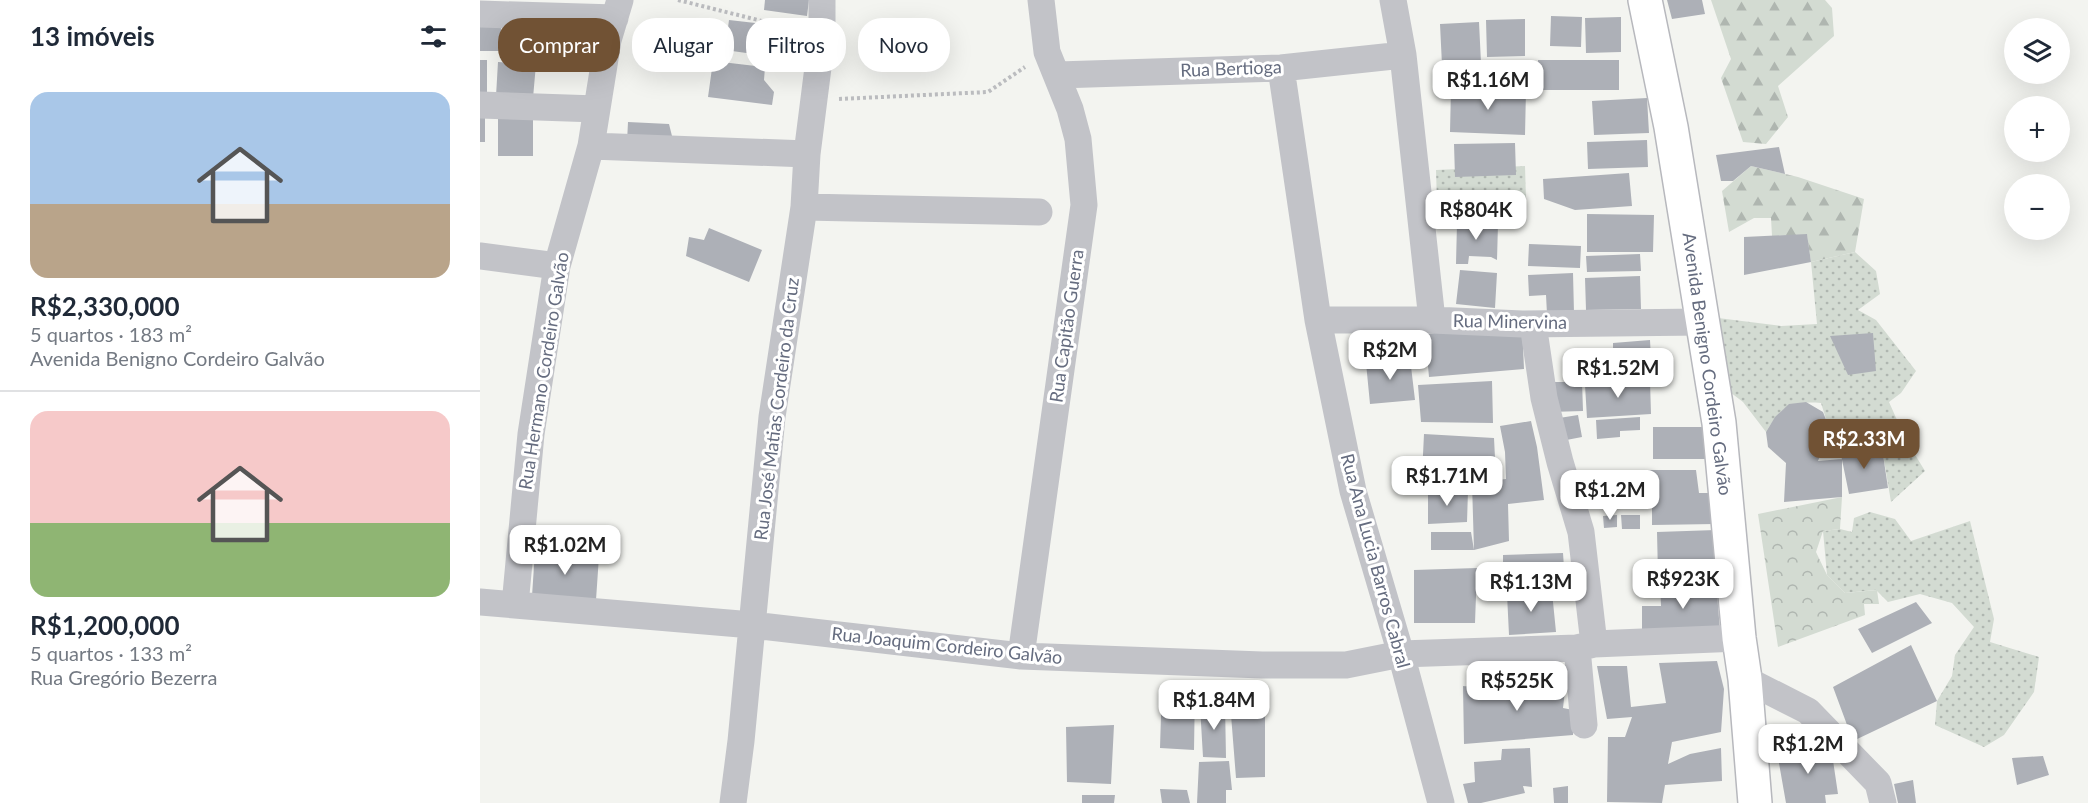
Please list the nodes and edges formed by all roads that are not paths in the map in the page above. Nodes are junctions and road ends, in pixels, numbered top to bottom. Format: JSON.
{"nodes":[{"id":1,"x":1041,"y":0,"type":"edge"},
{"id":2,"x":1393,"y":0,"type":"edge"},
{"id":3,"x":1645,"y":0,"type":"edge"},
{"id":4,"x":618,"y":9,"type":"edge"},
{"id":5,"x":480,"y":14,"type":"edge"},
{"id":6,"x":822,"y":17,"type":"edge"},
{"id":7,"x":1403,"y":55,"type":"junction"},
{"id":8,"x":1052,"y":64,"type":"junction"},
{"id":9,"x":1281,"y":68,"type":"junction"},
{"id":10,"x":480,"y":105,"type":"edge"},
{"id":11,"x":597,"y":109,"type":"junction"},
{"id":12,"x":591,"y":146,"type":"junction"},
{"id":13,"x":807,"y":154,"type":"junction"},
{"id":14,"x":804,"y":207,"type":"junction"},
{"id":15,"x":1039,"y":212,"type":"dead end"},
{"id":16,"x":480,"y":256,"type":"edge"},
{"id":17,"x":557,"y":266,"type":"junction"},
{"id":18,"x":1318,"y":320,"type":"junction"},
{"id":19,"x":1432,"y":320,"type":"junction"},
{"id":20,"x":1702,"y":322,"type":"junction"},
{"id":21,"x":1533,"y":324,"type":"junction"},
{"id":22,"x":480,"y":602,"type":"edge"},
{"id":23,"x":515,"y":605,"type":"junction"},
{"id":24,"x":752,"y":625,"type":"junction"},
{"id":25,"x":1739,"y":638,"type":"junction"},
{"id":26,"x":1585,"y":646,"type":"junction"},
{"id":27,"x":1401,"y":654,"type":"junction"},
{"id":28,"x":1021,"y":656,"type":"junction"},
{"id":29,"x":1745,"y":679,"type":"junction"},
{"id":30,"x":1584,"y":726,"type":"dead end"},
{"id":31,"x":1880,"y":793,"type":"edge"},
{"id":32,"x":733,"y":803,"type":"edge"},
{"id":33,"x":1441,"y":803,"type":"edge"},
{"id":34,"x":1755,"y":803,"type":"edge"}],
"edges":[{"from":1,"to":8,"type":"street","name":"Rua Capitão Guerra"},
{"from":2,"to":7,"type":"street"},
{"from":3,"to":20,"type":"main road","name":"Avenida Benigno Cordeiro Galvão"},
{"from":4,"to":5,"type":"street"},
{"from":4,"to":11,"type":"street","name":"Rua Hermano Cordeiro Galvão"},
{"from":6,"to":13,"type":"street","name":"Rua José Matias Cordeiro da Cruz"},
{"from":7,"to":9,"type":"street","name":"Rua Bertioga"},
{"from":7,"to":19,"type":"street"},
{"from":8,"to":9,"type":"street","name":"Rua Bertioga"},
{"from":8,"to":28,"type":"street","name":"Rua Capitão Guerra"},
{"from":9,"to":18,"type":"street","name":"Rua Ana Lucia Barros Cabral"},
{"from":10,"to":11,"type":"street"},
{"from":11,"to":12,"type":"street","name":"Rua Hermano Cordeiro Galvão"},
{"from":12,"to":13,"type":"street"},
{"from":12,"to":17,"type":"street","name":"Rua Hermano Cordeiro Galvão"},
{"from":13,"to":14,"type":"street","name":"Rua José Matias Cordeiro da Cruz"},
{"from":14,"to":15,"type":"street"},
{"from":14,"to":24,"type":"street","name":"Rua José Matias Cordeiro da Cruz"},
{"from":16,"to":17,"type":"street"},
{"from":17,"to":23,"type":"street","name":"Rua Hermano Cordeiro Galvão"},
{"from":18,"to":19,"type":"street","name":"Rua Minervina"},
{"from":18,"to":27,"type":"street","name":"Rua Ana Lucia Barros Cabral"},
{"from":19,"to":21,"type":"street","name":"Rua Minervina"},
{"from":20,"to":21,"type":"street","name":"Rua Minervina"},
{"from":20,"to":25,"type":"main road","name":"Avenida Benigno Cordeiro Galvão"},
{"from":21,"to":26,"type":"street"},
{"from":22,"to":23,"type":"street","name":"Rua Joaquim Cordeiro Galvão"},
{"from":23,"to":24,"type":"street","name":"Rua Joaquim Cordeiro Galvão"},
{"from":24,"to":28,"type":"street","name":"Rua Joaquim Cordeiro Galvão"},
{"from":24,"to":32,"type":"street","name":"Rua José Matias Cordeiro da Cruz"},
{"from":25,"to":26,"type":"street","name":"Rua Joaquim Cordeiro Galvão"},
{"from":25,"to":29,"type":"main road","name":"Avenida Benigno Cordeiro Galvão"},
{"from":26,"to":27,"type":"street","name":"Rua Joaquim Cordeiro Galvão"},
{"from":26,"to":30,"type":"street"},
{"from":27,"to":28,"type":"street","name":"Rua Joaquim Cordeiro Galvão"},
{"from":27,"to":33,"type":"street","name":"Rua Ana Lucia Barros Cabral"},
{"from":29,"to":31,"type":"street"},
{"from":29,"to":34,"type":"main road","name":"Avenida Benigno Cordeiro Galvão"}]}
